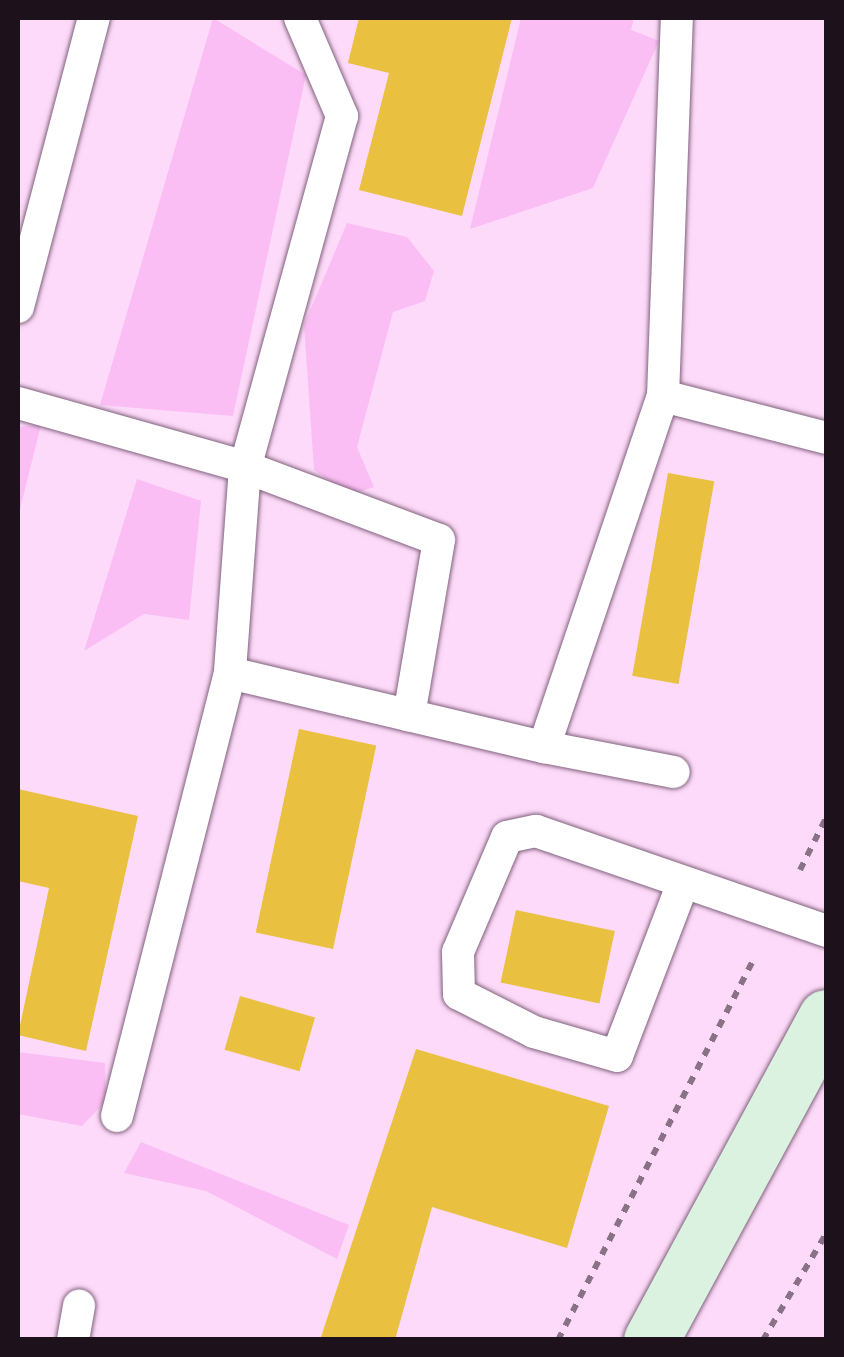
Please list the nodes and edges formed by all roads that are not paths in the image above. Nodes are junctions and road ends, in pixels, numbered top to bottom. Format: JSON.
{"nodes":[{"id":1,"x":94,"y":18,"type":"edge"},
{"id":2,"x":300,"y":18,"type":"edge"},
{"id":3,"x":677,"y":18,"type":"edge"},
{"id":4,"x":18,"y":307,"type":"edge"},
{"id":5,"x":663,"y":396,"type":"junction"},
{"id":6,"x":18,"y":403,"type":"edge"},
{"id":7,"x":826,"y":438,"type":"edge"},
{"id":8,"x":245,"y":468,"type":"junction"},
{"id":9,"x":230,"y":673,"type":"junction"},
{"id":10,"x":409,"y":714,"type":"junction"},
{"id":11,"x":544,"y":746,"type":"junction"},
{"id":12,"x":674,"y":772,"type":"dead end"},
{"id":13,"x":684,"y":883,"type":"junction"},
{"id":14,"x":826,"y":931,"type":"edge"},
{"id":15,"x":826,"y":1017,"type":"edge"},
{"id":16,"x":117,"y":1116,"type":"dead end"},
{"id":17,"x":79,"y":1306,"type":"dead end"},
{"id":18,"x":73,"y":1340,"type":"edge"},
{"id":19,"x":650,"y":1340,"type":"edge"}],
"edges":[{"from":1,"to":4,"type":"lane"},
{"from":2,"to":8,"type":"lane"},
{"from":3,"to":5,"type":"lane"},
{"from":5,"to":7,"type":"lane"},
{"from":5,"to":11,"type":"lane"},
{"from":6,"to":8,"type":"lane"},
{"from":8,"to":9,"type":"lane"},
{"from":8,"to":10,"type":"lane"},
{"from":9,"to":10,"type":"lane"},
{"from":9,"to":16,"type":"lane"},
{"from":10,"to":11,"type":"lane"},
{"from":11,"to":12,"type":"lane"},
{"from":13,"to":13,"type":"lane"},
{"from":13,"to":14,"type":"lane"},
{"from":15,"to":19,"type":"main road"},
{"from":17,"to":18,"type":"lane"}]}
